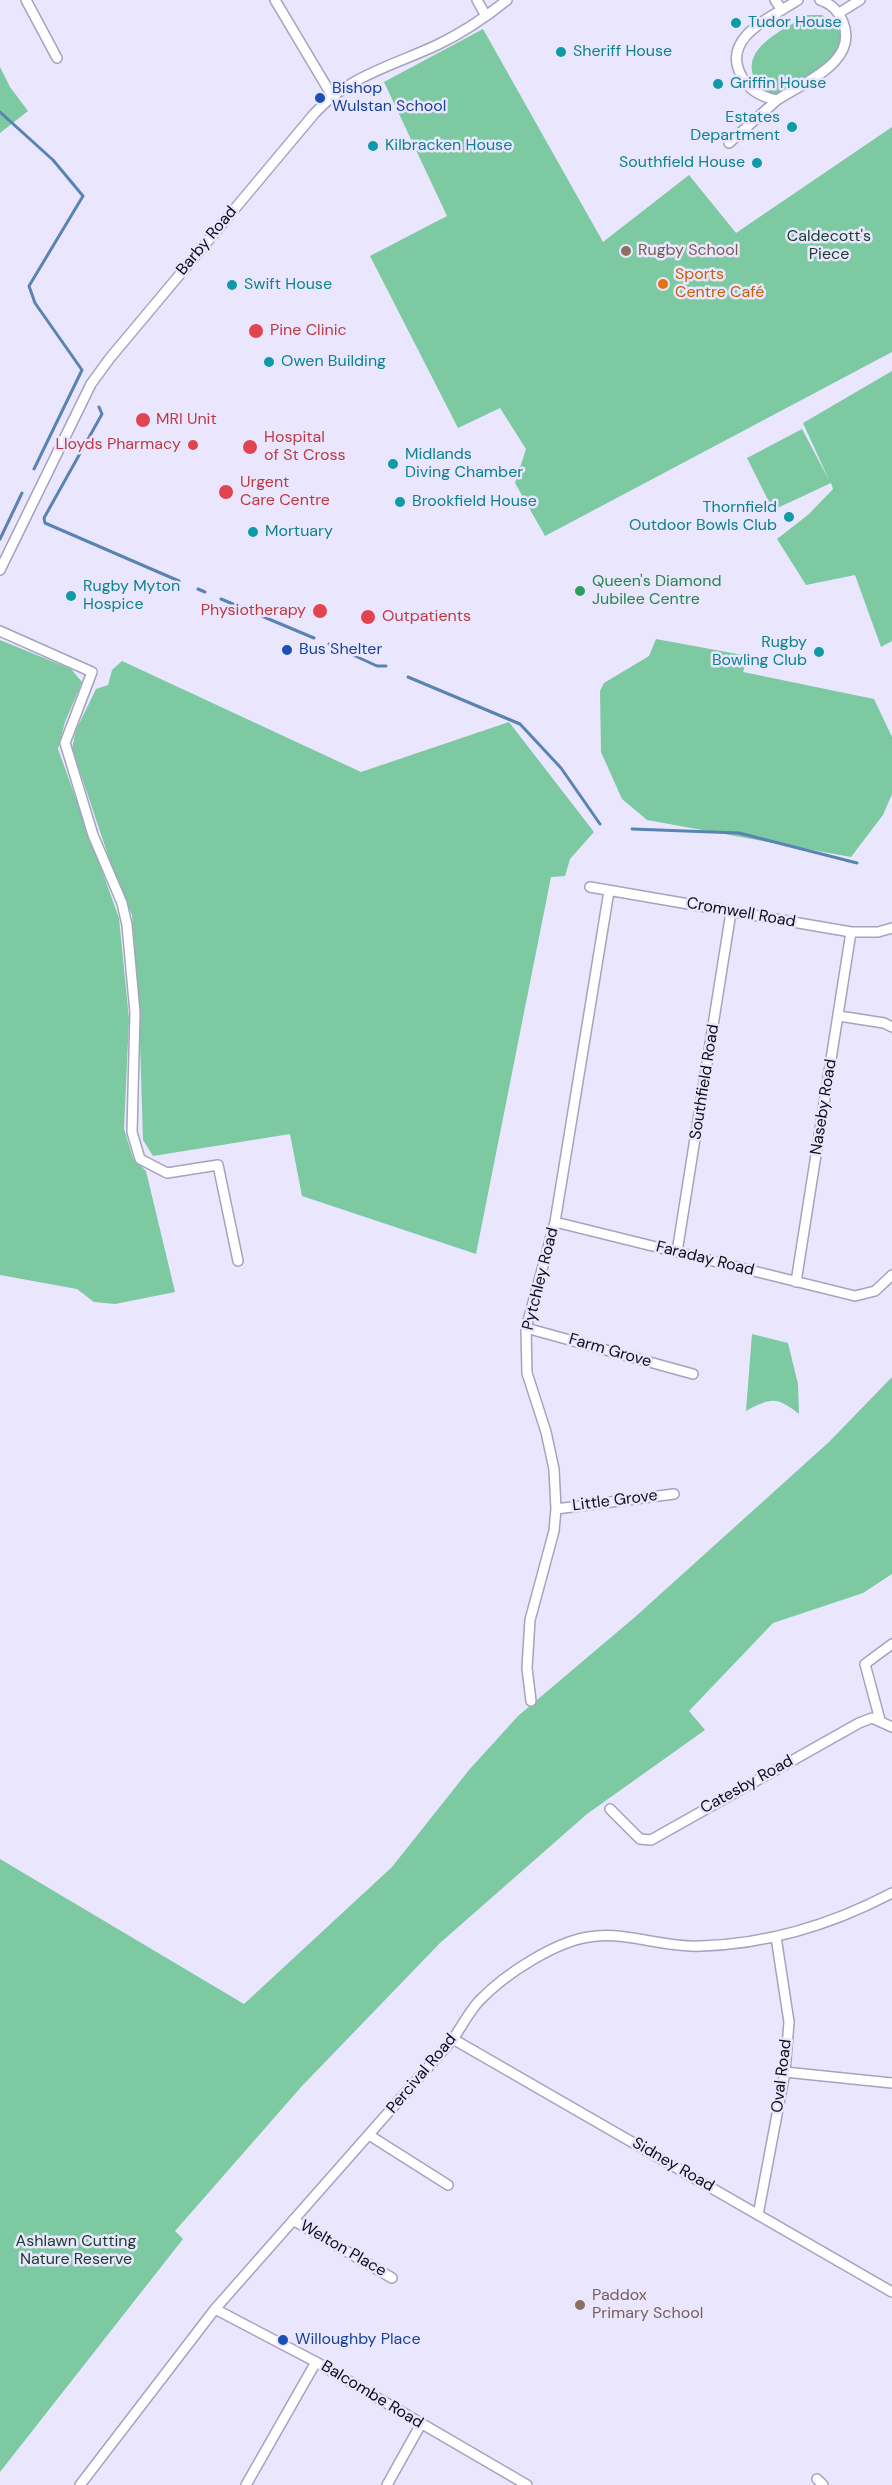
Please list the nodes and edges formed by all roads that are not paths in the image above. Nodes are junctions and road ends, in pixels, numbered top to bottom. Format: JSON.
{"nodes":[{"id":1,"x":26,"y":0,"type":"edge"},
{"id":2,"x":275,"y":0,"type":"edge"},
{"id":3,"x":477,"y":0,"type":"edge"},
{"id":4,"x":507,"y":0,"type":"edge"},
{"id":5,"x":775,"y":0,"type":"edge"},
{"id":6,"x":798,"y":0,"type":"edge"},
{"id":7,"x":820,"y":0,"type":"edge"},
{"id":8,"x":860,"y":0,"type":"edge"},
{"id":9,"x":782,"y":10,"type":"junction"},
{"id":10,"x":839,"y":13,"type":"junction"},
{"id":11,"x":486,"y":16,"type":"junction"},
{"id":12,"x":57,"y":58,"type":"dead end"},
{"id":13,"x":331,"y":94,"type":"junction"},
{"id":14,"x":777,"y":100,"type":"junction"},
{"id":15,"x":729,"y":143,"type":"dead end"},
{"id":16,"x":0,"y":570,"type":"edge"},
{"id":17,"x":0,"y":632,"type":"edge"},
{"id":18,"x":590,"y":887,"type":"dead end"},
{"id":19,"x":609,"y":891,"type":"junction"},
{"id":20,"x":731,"y":912,"type":"junction"},
{"id":21,"x":892,"y":928,"type":"edge"},
{"id":22,"x":851,"y":932,"type":"junction"},
{"id":23,"x":839,"y":1016,"type":"junction"},
{"id":24,"x":892,"y":1027,"type":"edge"},
{"id":25,"x":555,"y":1222,"type":"junction"},
{"id":26,"x":677,"y":1252,"type":"junction"},
{"id":27,"x":238,"y":1261,"type":"dead end"},
{"id":28,"x":892,"y":1275,"type":"edge"},
{"id":29,"x":796,"y":1282,"type":"junction"},
{"id":30,"x":526,"y":1328,"type":"junction"},
{"id":31,"x":693,"y":1374,"type":"dead end"},
{"id":32,"x":674,"y":1494,"type":"dead end"},
{"id":33,"x":556,"y":1509,"type":"junction"},
{"id":34,"x":892,"y":1644,"type":"edge"},
{"id":35,"x":531,"y":1701,"type":"dead end"},
{"id":36,"x":880,"y":1720,"type":"junction"},
{"id":37,"x":892,"y":1727,"type":"edge"},
{"id":38,"x":610,"y":1809,"type":"dead end"},
{"id":39,"x":892,"y":1893,"type":"edge"},
{"id":40,"x":776,"y":1937,"type":"junction"},
{"id":41,"x":453,"y":2039,"type":"junction"},
{"id":42,"x":785,"y":2072,"type":"junction"},
{"id":43,"x":892,"y":2083,"type":"edge"},
{"id":44,"x":369,"y":2135,"type":"junction"},
{"id":45,"x":448,"y":2185,"type":"dead end"},
{"id":46,"x":758,"y":2215,"type":"junction"},
{"id":47,"x":293,"y":2220,"type":"junction"},
{"id":48,"x":392,"y":2278,"type":"dead end"},
{"id":49,"x":892,"y":2292,"type":"edge"},
{"id":50,"x":214,"y":2309,"type":"junction"},
{"id":51,"x":316,"y":2362,"type":"junction"},
{"id":52,"x":421,"y":2424,"type":"junction"},
{"id":53,"x":80,"y":2485,"type":"edge"},
{"id":54,"x":246,"y":2485,"type":"edge"},
{"id":55,"x":387,"y":2485,"type":"edge"},
{"id":56,"x":527,"y":2485,"type":"edge"}],
"edges":[{"from":1,"to":12,"type":"street"},
{"from":2,"to":13,"type":"street"},
{"from":3,"to":11,"type":"street"},
{"from":4,"to":11,"type":"street","name":"Barby Road"},
{"from":5,"to":9,"type":"street"},
{"from":6,"to":9,"type":"street"},
{"from":7,"to":10,"type":"street"},
{"from":8,"to":10,"type":"street"},
{"from":9,"to":14,"type":"street"},
{"from":10,"to":14,"type":"street"},
{"from":11,"to":13,"type":"street","name":"Barby Road"},
{"from":13,"to":16,"type":"street","name":"Barby Road"},
{"from":14,"to":15,"type":"street"},
{"from":17,"to":27,"type":"street"},
{"from":18,"to":19,"type":"street","name":"Cromwell Road"},
{"from":19,"to":20,"type":"street","name":"Cromwell Road"},
{"from":19,"to":25,"type":"street","name":"Pytchley Road"},
{"from":20,"to":22,"type":"street","name":"Cromwell Road"},
{"from":20,"to":26,"type":"street","name":"Southfield Road"},
{"from":21,"to":22,"type":"street","name":"Cromwell Road"},
{"from":22,"to":23,"type":"street","name":"Naseby Road"},
{"from":23,"to":24,"type":"street"},
{"from":23,"to":29,"type":"street","name":"Naseby Road"},
{"from":25,"to":26,"type":"street","name":"Faraday Road"},
{"from":25,"to":30,"type":"street","name":"Pytchley Road"},
{"from":26,"to":29,"type":"street","name":"Faraday Road"},
{"from":28,"to":29,"type":"street","name":"Faraday Road"},
{"from":30,"to":31,"type":"street","name":"Farm Grove"},
{"from":30,"to":33,"type":"street","name":"Pytchley Road"},
{"from":32,"to":33,"type":"street","name":"Little Grove"},
{"from":33,"to":35,"type":"street","name":"Pytchley Road"},
{"from":34,"to":36,"type":"street"},
{"from":36,"to":37,"type":"street"},
{"from":36,"to":38,"type":"street","name":"Catesby Road"},
{"from":39,"to":40,"type":"street","name":"Percival Road"},
{"from":40,"to":41,"type":"street","name":"Percival Road"},
{"from":40,"to":42,"type":"street","name":"Oval Road"},
{"from":41,"to":44,"type":"street","name":"Percival Road"},
{"from":41,"to":46,"type":"street","name":"Sidney Road"},
{"from":42,"to":43,"type":"street"},
{"from":42,"to":46,"type":"street","name":"Oval Road"},
{"from":44,"to":45,"type":"street"},
{"from":44,"to":47,"type":"street","name":"Percival Road"},
{"from":46,"to":49,"type":"street","name":"Sidney Road"},
{"from":47,"to":48,"type":"street","name":"Welton Place"},
{"from":47,"to":50,"type":"street","name":"Percival Road"},
{"from":50,"to":51,"type":"street","name":"Balcombe Road"},
{"from":50,"to":53,"type":"street","name":"Percival Road"},
{"from":51,"to":52,"type":"street","name":"Balcombe Road"},
{"from":51,"to":54,"type":"street"},
{"from":52,"to":55,"type":"street"},
{"from":52,"to":56,"type":"street","name":"Balcombe Road"}]}
